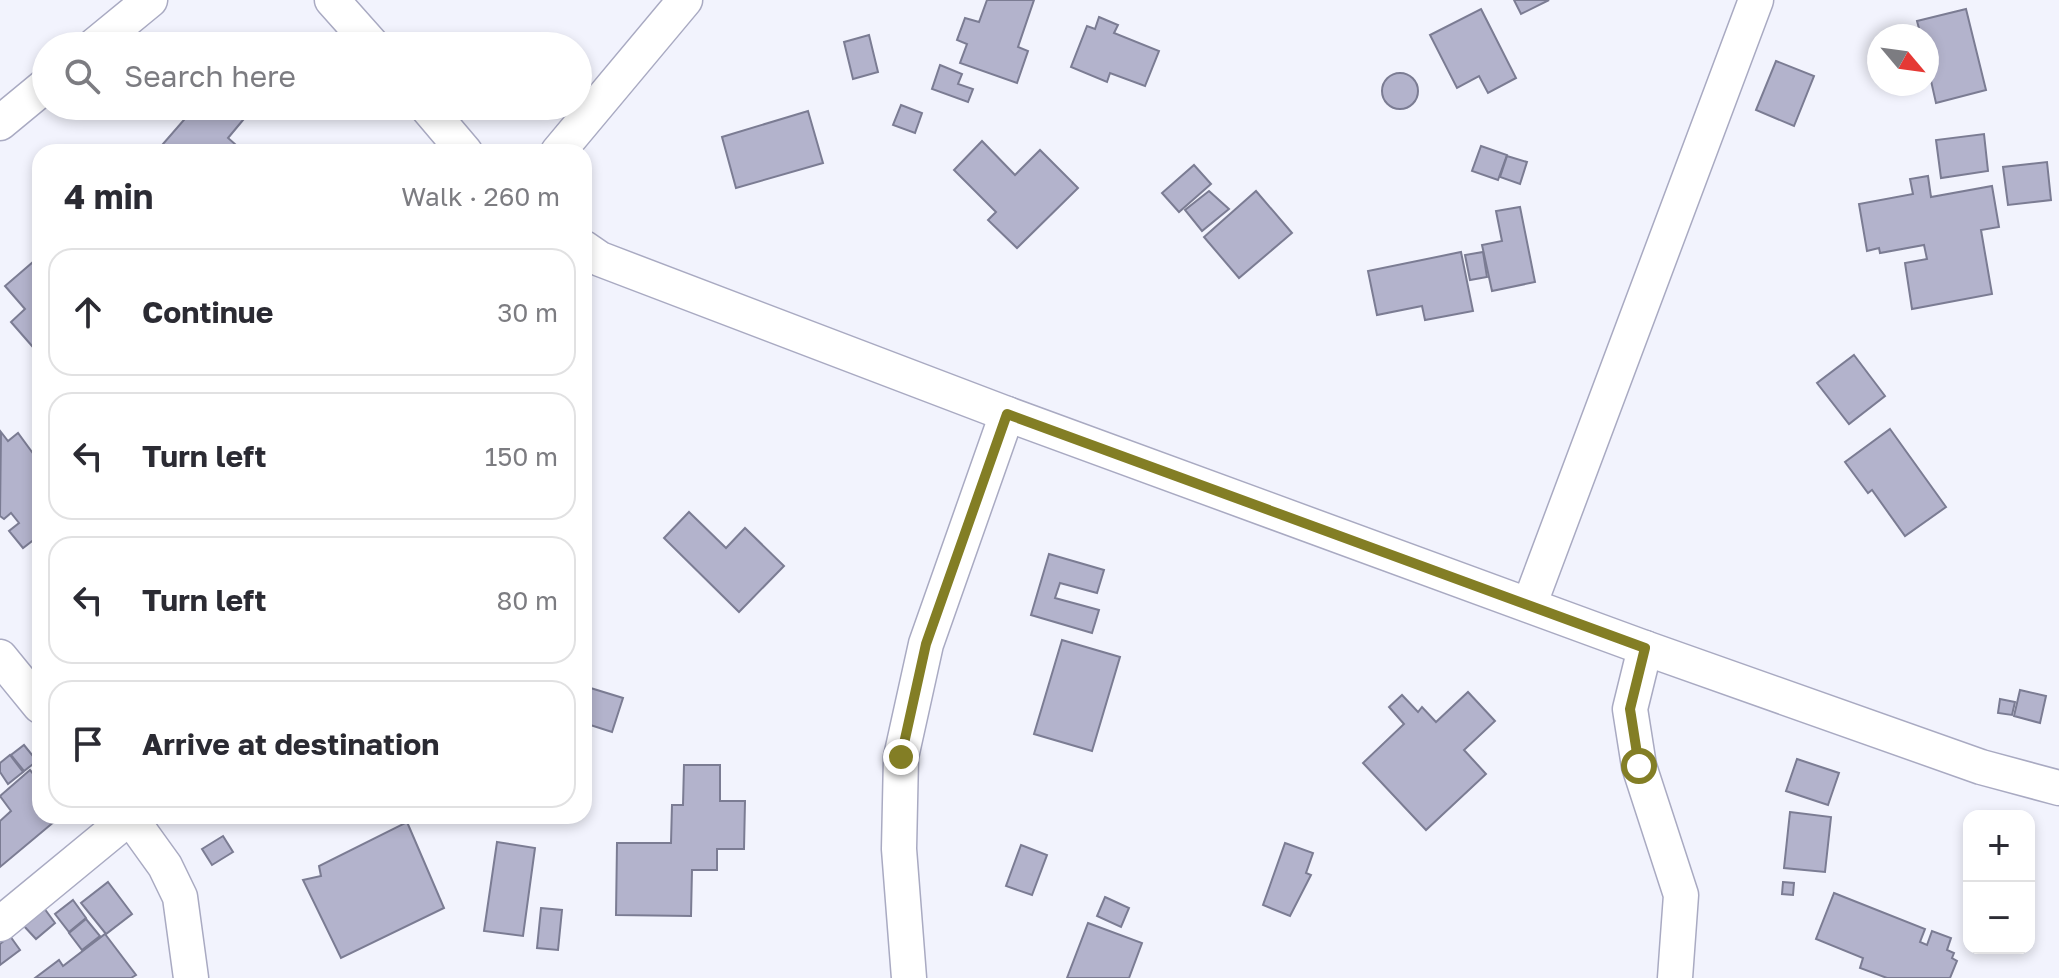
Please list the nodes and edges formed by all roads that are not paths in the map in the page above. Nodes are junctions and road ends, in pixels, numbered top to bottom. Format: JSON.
{"nodes":[{"id":1,"x":150,"y":0,"type":"edge"},
{"id":2,"x":332,"y":0,"type":"edge"},
{"id":3,"x":685,"y":0,"type":"edge"},
{"id":4,"x":1756,"y":0,"type":"edge"},
{"id":5,"x":111,"y":32,"type":"edge"},
{"id":6,"x":361,"y":32,"type":"edge"},
{"id":7,"x":32,"y":97,"type":"edge"},
{"id":8,"x":592,"y":111,"type":"edge"},
{"id":9,"x":438,"y":120,"type":"edge"},
{"id":10,"x":585,"y":120,"type":"edge"},
{"id":11,"x":0,"y":123,"type":"edge"},
{"id":12,"x":458,"y":144,"type":"edge"},
{"id":13,"x":565,"y":144,"type":"edge"},
{"id":14,"x":592,"y":254,"type":"edge"},
{"id":15,"x":1007,"y":414,"type":"junction"},
{"id":16,"x":1530,"y":603,"type":"junction"},
{"id":17,"x":1645,"y":648,"type":"junction"},
{"id":18,"x":0,"y":657,"type":"edge"},
{"id":19,"x":32,"y":696,"type":"edge"},
{"id":20,"x":2059,"y":788,"type":"edge"},
{"id":21,"x":121,"y":824,"type":"edge"},
{"id":22,"x":135,"y":824,"type":"edge"},
{"id":23,"x":0,"y":924,"type":"edge"},
{"id":24,"x":191,"y":978,"type":"edge"},
{"id":25,"x":909,"y":978,"type":"edge"},
{"id":26,"x":1675,"y":978,"type":"edge"}],
"edges":[{"from":1,"to":5,"type":"street"},
{"from":2,"to":6,"type":"street"},
{"from":3,"to":8,"type":"street"},
{"from":4,"to":16,"type":"street"},
{"from":7,"to":11,"type":"street"},
{"from":9,"to":12,"type":"street"},
{"from":10,"to":13,"type":"street"},
{"from":14,"to":15,"type":"street"},
{"from":15,"to":16,"type":"street"},
{"from":15,"to":25,"type":"street"},
{"from":16,"to":17,"type":"street"},
{"from":17,"to":20,"type":"street"},
{"from":17,"to":26,"type":"street"},
{"from":18,"to":19,"type":"street"},
{"from":21,"to":23,"type":"street"},
{"from":22,"to":24,"type":"street"}]}
